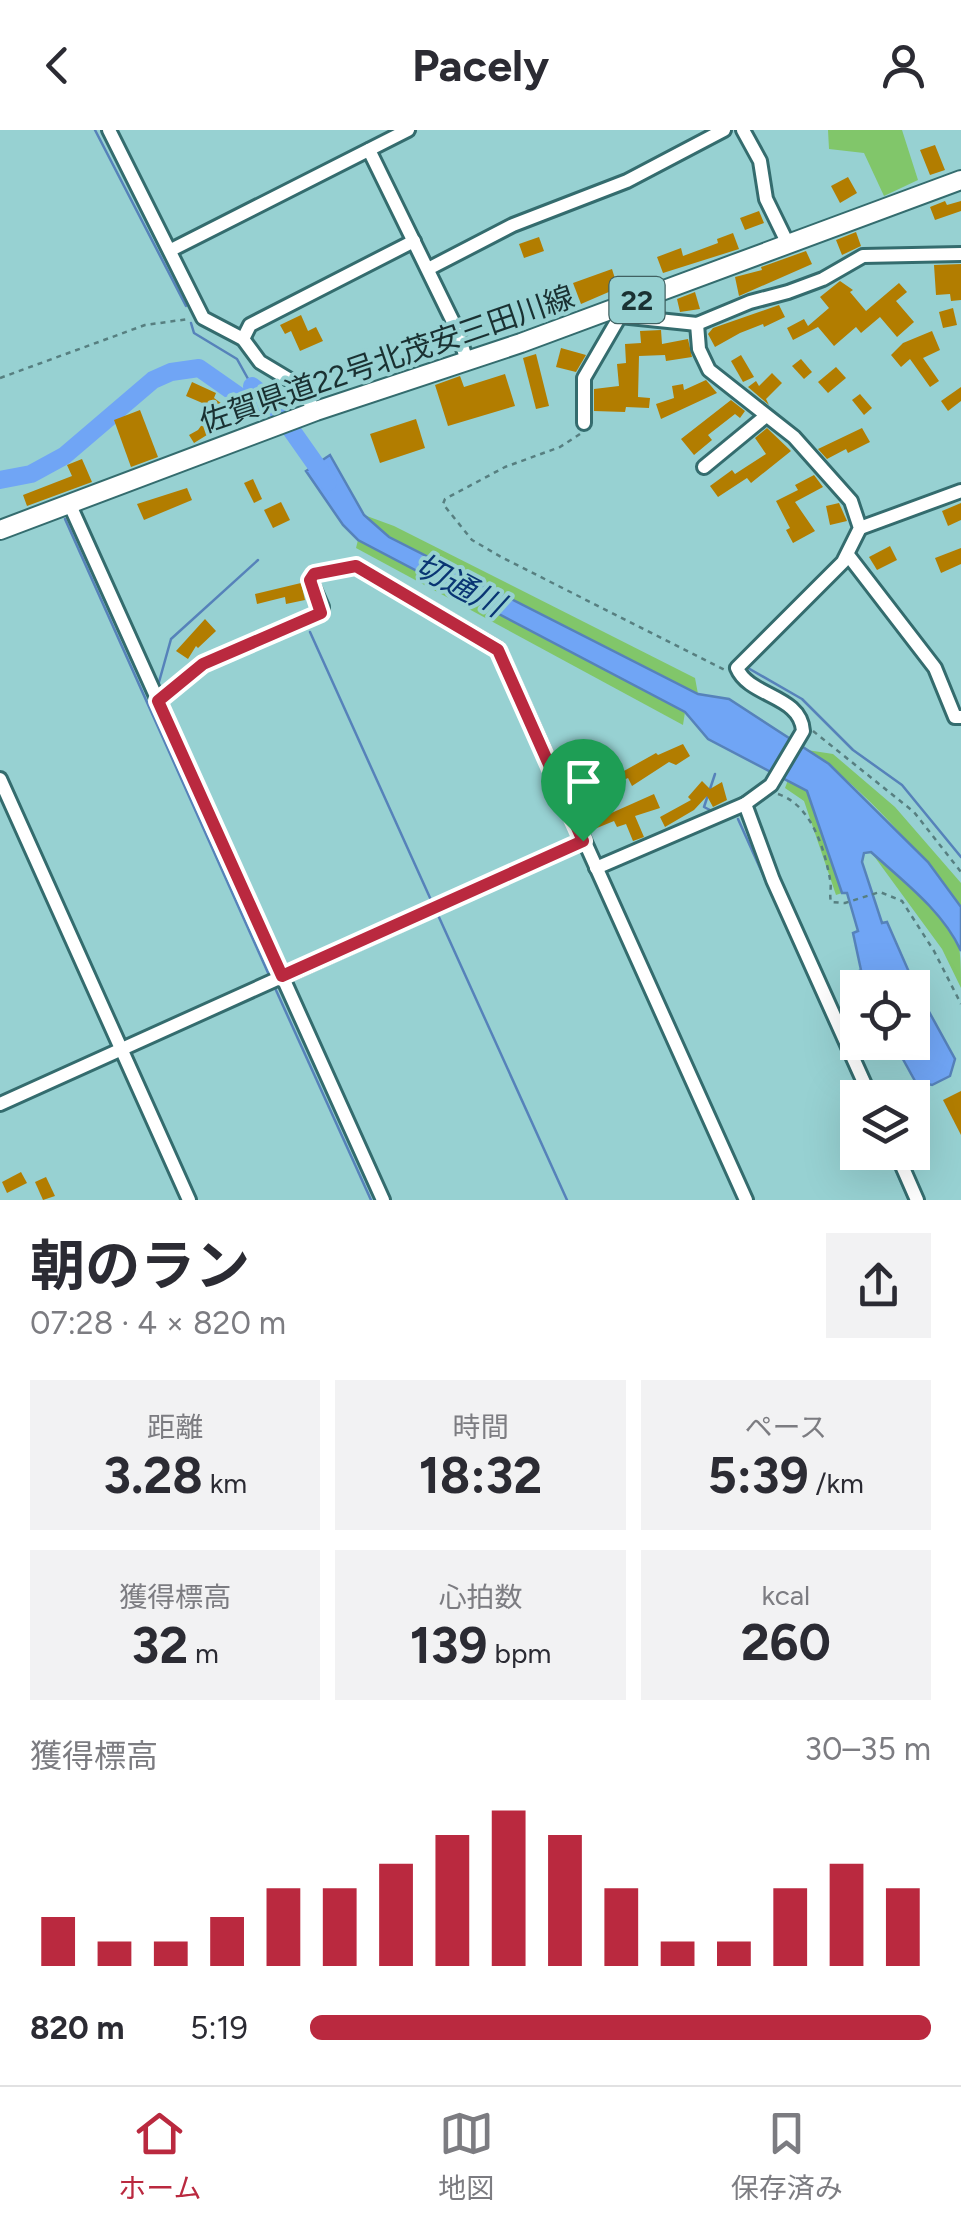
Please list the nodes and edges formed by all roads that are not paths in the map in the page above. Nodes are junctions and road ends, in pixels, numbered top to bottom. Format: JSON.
{"nodes":[{"id":1,"x":109,"y":130,"type":"edge"},
{"id":2,"x":408,"y":130,"type":"edge"},
{"id":3,"x":724,"y":130,"type":"edge"},
{"id":4,"x":743,"y":130,"type":"edge"},
{"id":5,"x":369,"y":150,"type":"junction"},
{"id":6,"x":961,"y":180,"type":"edge"},
{"id":7,"x":414,"y":242,"type":"junction"},
{"id":8,"x":786,"y":242,"type":"junction"},
{"id":9,"x":171,"y":250,"type":"junction"},
{"id":10,"x":961,"y":254,"type":"edge"},
{"id":11,"x":428,"y":269,"type":"junction"},
{"id":12,"x":618,"y":312,"type":"junction"},
{"id":13,"x":697,"y":324,"type":"junction"},
{"id":14,"x":243,"y":338,"type":"junction"},
{"id":15,"x":467,"y":361,"type":"junction"},
{"id":16,"x":313,"y":412,"type":"junction"},
{"id":17,"x":766,"y":416,"type":"junction"},
{"id":18,"x":584,"y":423,"type":"road end"},
{"id":19,"x":704,"y":467,"type":"dead end"},
{"id":20,"x":961,"y":491,"type":"edge"},
{"id":21,"x":69,"y":504,"type":"junction"},
{"id":22,"x":860,"y":528,"type":"junction"},
{"id":23,"x":0,"y":530,"type":"edge"},
{"id":24,"x":848,"y":555,"type":"junction"},
{"id":25,"x":158,"y":701,"type":"junction"},
{"id":26,"x":961,"y":717,"type":"edge"},
{"id":27,"x":0,"y":779,"type":"edge"},
{"id":28,"x":745,"y":804,"type":"junction"},
{"id":29,"x":583,"y":841,"type":"junction"},
{"id":30,"x":596,"y":868,"type":"junction"},
{"id":31,"x":282,"y":976,"type":"junction"},
{"id":32,"x":121,"y":1050,"type":"junction"},
{"id":33,"x":863,"y":1080,"type":"edge"},
{"id":34,"x":0,"y":1104,"type":"edge"},
{"id":35,"x":904,"y":1170,"type":"edge"},
{"id":36,"x":188,"y":1200,"type":"edge"},
{"id":37,"x":383,"y":1200,"type":"edge"},
{"id":38,"x":746,"y":1200,"type":"edge"},
{"id":39,"x":917,"y":1200,"type":"edge"}],
"edges":[{"from":1,"to":9,"type":"street"},
{"from":2,"to":5,"type":"street"},
{"from":3,"to":11,"type":"street"},
{"from":4,"to":8,"type":"street"},
{"from":5,"to":7,"type":"street"},
{"from":5,"to":9,"type":"street"},
{"from":6,"to":8,"type":"main road","name":"佐賀県道22号北茂安三田川線","number":"22"},
{"from":7,"to":11,"type":"street"},
{"from":7,"to":14,"type":"street"},
{"from":8,"to":12,"type":"main road","name":"佐賀県道22号北茂安三田川線","number":"22"},
{"from":9,"to":14,"type":"street"},
{"from":10,"to":13,"type":"street"},
{"from":11,"to":15,"type":"street"},
{"from":12,"to":13,"type":"street"},
{"from":12,"to":15,"type":"main road","name":"佐賀県道22号北茂安三田川線","number":"22"},
{"from":12,"to":18,"type":"street"},
{"from":13,"to":17,"type":"street"},
{"from":14,"to":16,"type":"street"},
{"from":15,"to":16,"type":"main road","name":"佐賀県道22号北茂安三田川線","number":"22"},
{"from":16,"to":21,"type":"main road","name":"佐賀県道22号北茂安三田川線","number":"22"},
{"from":17,"to":19,"type":"street"},
{"from":17,"to":22,"type":"street"},
{"from":20,"to":22,"type":"street"},
{"from":21,"to":23,"type":"main road","name":"佐賀県道22号北茂安三田川線","number":"22"},
{"from":21,"to":25,"type":"street"},
{"from":22,"to":24,"type":"street"},
{"from":24,"to":26,"type":"street"},
{"from":24,"to":28,"type":"street"},
{"from":25,"to":29,"type":"street"},
{"from":25,"to":31,"type":"street"},
{"from":27,"to":32,"type":"street"},
{"from":28,"to":30,"type":"street"},
{"from":28,"to":33,"type":"street"},
{"from":29,"to":30,"type":"street"},
{"from":29,"to":31,"type":"street"},
{"from":30,"to":38,"type":"street"},
{"from":31,"to":32,"type":"street"},
{"from":31,"to":37,"type":"street"},
{"from":32,"to":34,"type":"street"},
{"from":32,"to":36,"type":"street"},
{"from":35,"to":39,"type":"street"}]}
